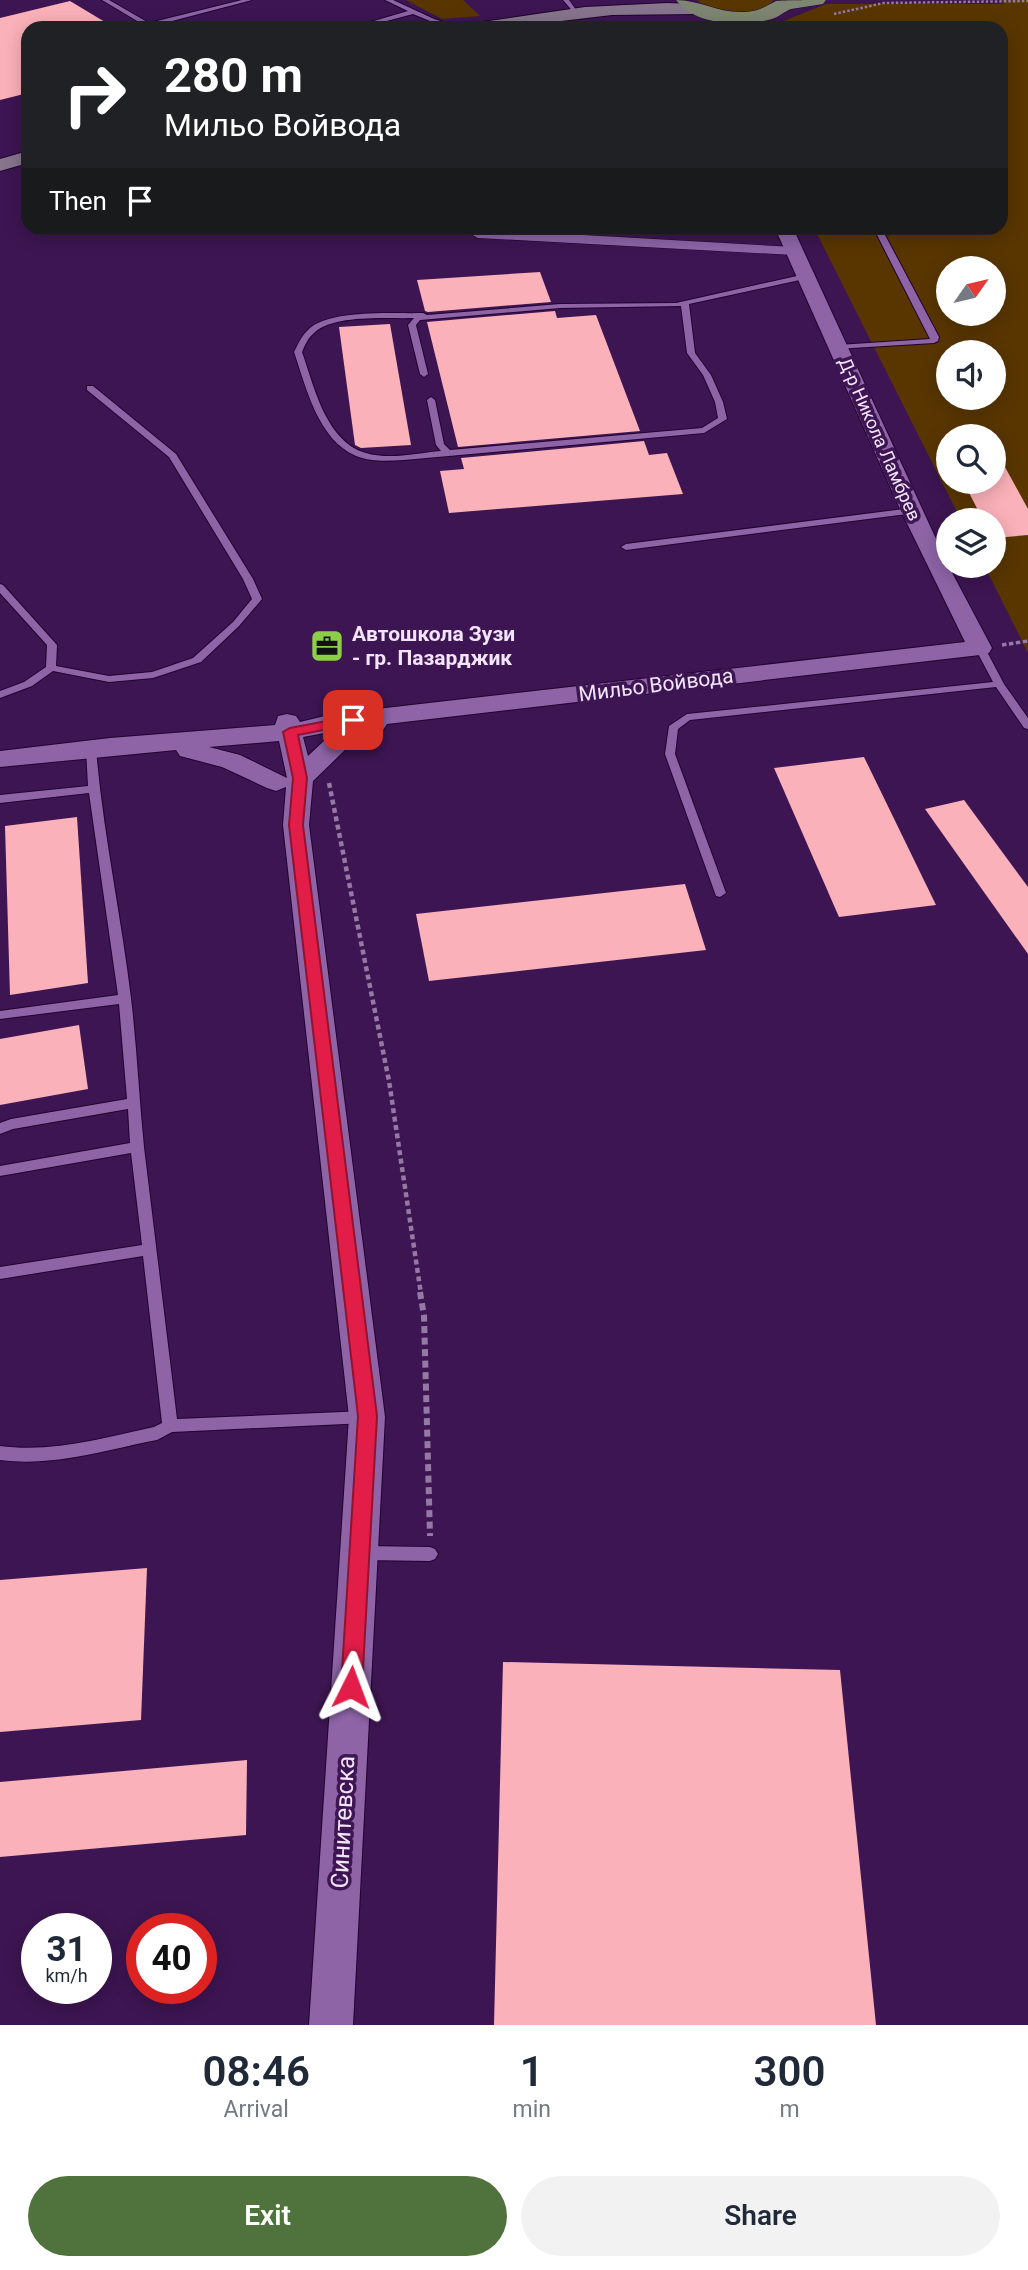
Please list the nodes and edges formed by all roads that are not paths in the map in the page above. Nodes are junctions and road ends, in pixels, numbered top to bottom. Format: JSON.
{"nodes":[{"id":1,"x":105,"y":0,"type":"edge"},
{"id":2,"x":249,"y":0,"type":"edge"},
{"id":3,"x":388,"y":0,"type":"edge"},
{"id":4,"x":656,"y":0,"type":"edge"},
{"id":5,"x":817,"y":0,"type":"edge"},
{"id":6,"x":786,"y":2,"type":"edge"},
{"id":7,"x":690,"y":4,"type":"edge"},
{"id":8,"x":571,"y":6,"type":"edge"},
{"id":9,"x":633,"y":7,"type":"junction"},
{"id":10,"x":412,"y":12,"type":"junction"},
{"id":11,"x":141,"y":21,"type":"edge"},
{"id":12,"x":173,"y":21,"type":"edge"},
{"id":13,"x":379,"y":21,"type":"edge"},
{"id":14,"x":439,"y":21,"type":"edge"},
{"id":15,"x":549,"y":21,"type":"edge"},
{"id":16,"x":728,"y":21,"type":"edge"},
{"id":17,"x":759,"y":21,"type":"edge"},
{"id":18,"x":21,"y":159,"type":"edge"},
{"id":19,"x":0,"y":166,"type":"edge"},
{"id":20,"x":579,"y":235,"type":"edge"},
{"id":21,"x":787,"y":235,"type":"edge"},
{"id":22,"x":881,"y":235,"type":"edge"},
{"id":23,"x":794,"y":251,"type":"junction"},
{"id":24,"x":806,"y":276,"type":"junction"},
{"id":25,"x":685,"y":303,"type":"junction"},
{"id":26,"x":430,"y":315,"type":"junction"},
{"id":27,"x":838,"y":347,"type":"junction"},
{"id":28,"x":424,"y":374,"type":"dead end"},
{"id":29,"x":90,"y":388,"type":"dead end"},
{"id":30,"x":431,"y":400,"type":"dead end"},
{"id":31,"x":448,"y":453,"type":"junction"},
{"id":32,"x":912,"y":511,"type":"junction"},
{"id":33,"x":626,"y":547,"type":"dead end"},
{"id":34,"x":0,"y":587,"type":"edge"},
{"id":35,"x":980,"y":648,"type":"junction"},
{"id":36,"x":51,"y":668,"type":"junction"},
{"id":37,"x":999,"y":684,"type":"junction"},
{"id":38,"x":0,"y":695,"type":"edge"},
{"id":39,"x":394,"y":716,"type":"junction"},
{"id":40,"x":1028,"y":726,"type":"edge"},
{"id":41,"x":276,"y":728,"type":"junction"},
{"id":42,"x":161,"y":745,"type":"junction"},
{"id":43,"x":91,"y":749,"type":"junction"},
{"id":44,"x":0,"y":759,"type":"edge"},
{"id":45,"x":288,"y":780,"type":"junction"},
{"id":46,"x":94,"y":789,"type":"junction"},
{"id":47,"x":0,"y":799,"type":"edge"},
{"id":48,"x":720,"y":893,"type":"dead end"},
{"id":49,"x":125,"y":999,"type":"junction"},
{"id":50,"x":0,"y":1016,"type":"edge"},
{"id":51,"x":135,"y":1103,"type":"junction"},
{"id":52,"x":0,"y":1129,"type":"edge"},
{"id":53,"x":137,"y":1147,"type":"junction"},
{"id":54,"x":0,"y":1171,"type":"edge"},
{"id":55,"x":148,"y":1250,"type":"junction"},
{"id":56,"x":0,"y":1273,"type":"edge"},
{"id":57,"x":367,"y":1416,"type":"junction"},
{"id":58,"x":170,"y":1426,"type":"junction"},
{"id":59,"x":0,"y":1453,"type":"edge"},
{"id":60,"x":359,"y":1553,"type":"junction"},
{"id":61,"x":430,"y":1554,"type":"road end"},
{"id":62,"x":331,"y":2025,"type":"edge"}],
"edges":[{"from":1,"to":11,"type":"lane"},
{"from":2,"to":12,"type":"lane"},
{"from":3,"to":10,"type":"lane"},
{"from":4,"to":9,"type":"main road"},
{"from":5,"to":6,"type":"main road"},
{"from":6,"to":17,"type":"main road"},
{"from":7,"to":9,"type":"main road"},
{"from":7,"to":16,"type":"main road"},
{"from":8,"to":9,"type":"main road"},
{"from":8,"to":15,"type":"main road"},
{"from":10,"to":13,"type":"lane"},
{"from":10,"to":14,"type":"lane"},
{"from":18,"to":19,"type":"main road"},
{"from":20,"to":23,"type":"street"},
{"from":21,"to":23,"type":"street","name":"Д-р Никола Ламбрев"},
{"from":22,"to":27,"type":"lane"},
{"from":23,"to":24,"type":"street","name":"Д-р Никола Ламбрев"},
{"from":24,"to":25,"type":"lane"},
{"from":24,"to":27,"type":"street","name":"Д-р Никола Ламбрев"},
{"from":25,"to":26,"type":"lane"},
{"from":25,"to":31,"type":"lane"},
{"from":26,"to":28,"type":"lane"},
{"from":26,"to":31,"type":"lane"},
{"from":27,"to":32,"type":"street","name":"Д-р Никола Ламбрев"},
{"from":29,"to":36,"type":"lane"},
{"from":30,"to":31,"type":"lane"},
{"from":32,"to":33,"type":"lane"},
{"from":32,"to":35,"type":"street","name":"Д-р Никола Ламбрев"},
{"from":34,"to":36,"type":"lane"},
{"from":35,"to":37,"type":"lane"},
{"from":35,"to":39,"type":"street","name":"Мильо Войвода"},
{"from":36,"to":38,"type":"lane"},
{"from":37,"to":40,"type":"lane"},
{"from":37,"to":48,"type":"lane"},
{"from":39,"to":41,"type":"street","name":"Мильо Войвода"},
{"from":39,"to":45,"type":"street"},
{"from":41,"to":42,"type":"street","name":"Мильо Войвода"},
{"from":41,"to":43,"type":"street","name":"Мильо Войвода"},
{"from":41,"to":45,"type":"street","name":"Синитевска"},
{"from":42,"to":43,"type":"street","name":"Мильо Войвода"},
{"from":42,"to":45,"type":"street"},
{"from":43,"to":44,"type":"street","name":"Мильо Войвода"},
{"from":43,"to":46,"type":"lane"},
{"from":45,"to":57,"type":"street","name":"Синитевска"},
{"from":46,"to":47,"type":"lane"},
{"from":46,"to":49,"type":"lane"},
{"from":49,"to":50,"type":"lane"},
{"from":49,"to":51,"type":"lane"},
{"from":51,"to":52,"type":"lane"},
{"from":51,"to":53,"type":"lane"},
{"from":53,"to":54,"type":"lane"},
{"from":53,"to":55,"type":"lane"},
{"from":55,"to":56,"type":"lane"},
{"from":55,"to":58,"type":"lane"},
{"from":57,"to":58,"type":"lane"},
{"from":57,"to":60,"type":"street","name":"Синитевска"},
{"from":58,"to":59,"type":"lane"},
{"from":60,"to":61,"type":"lane"},
{"from":60,"to":62,"type":"street","name":"Синитевска"}]}
